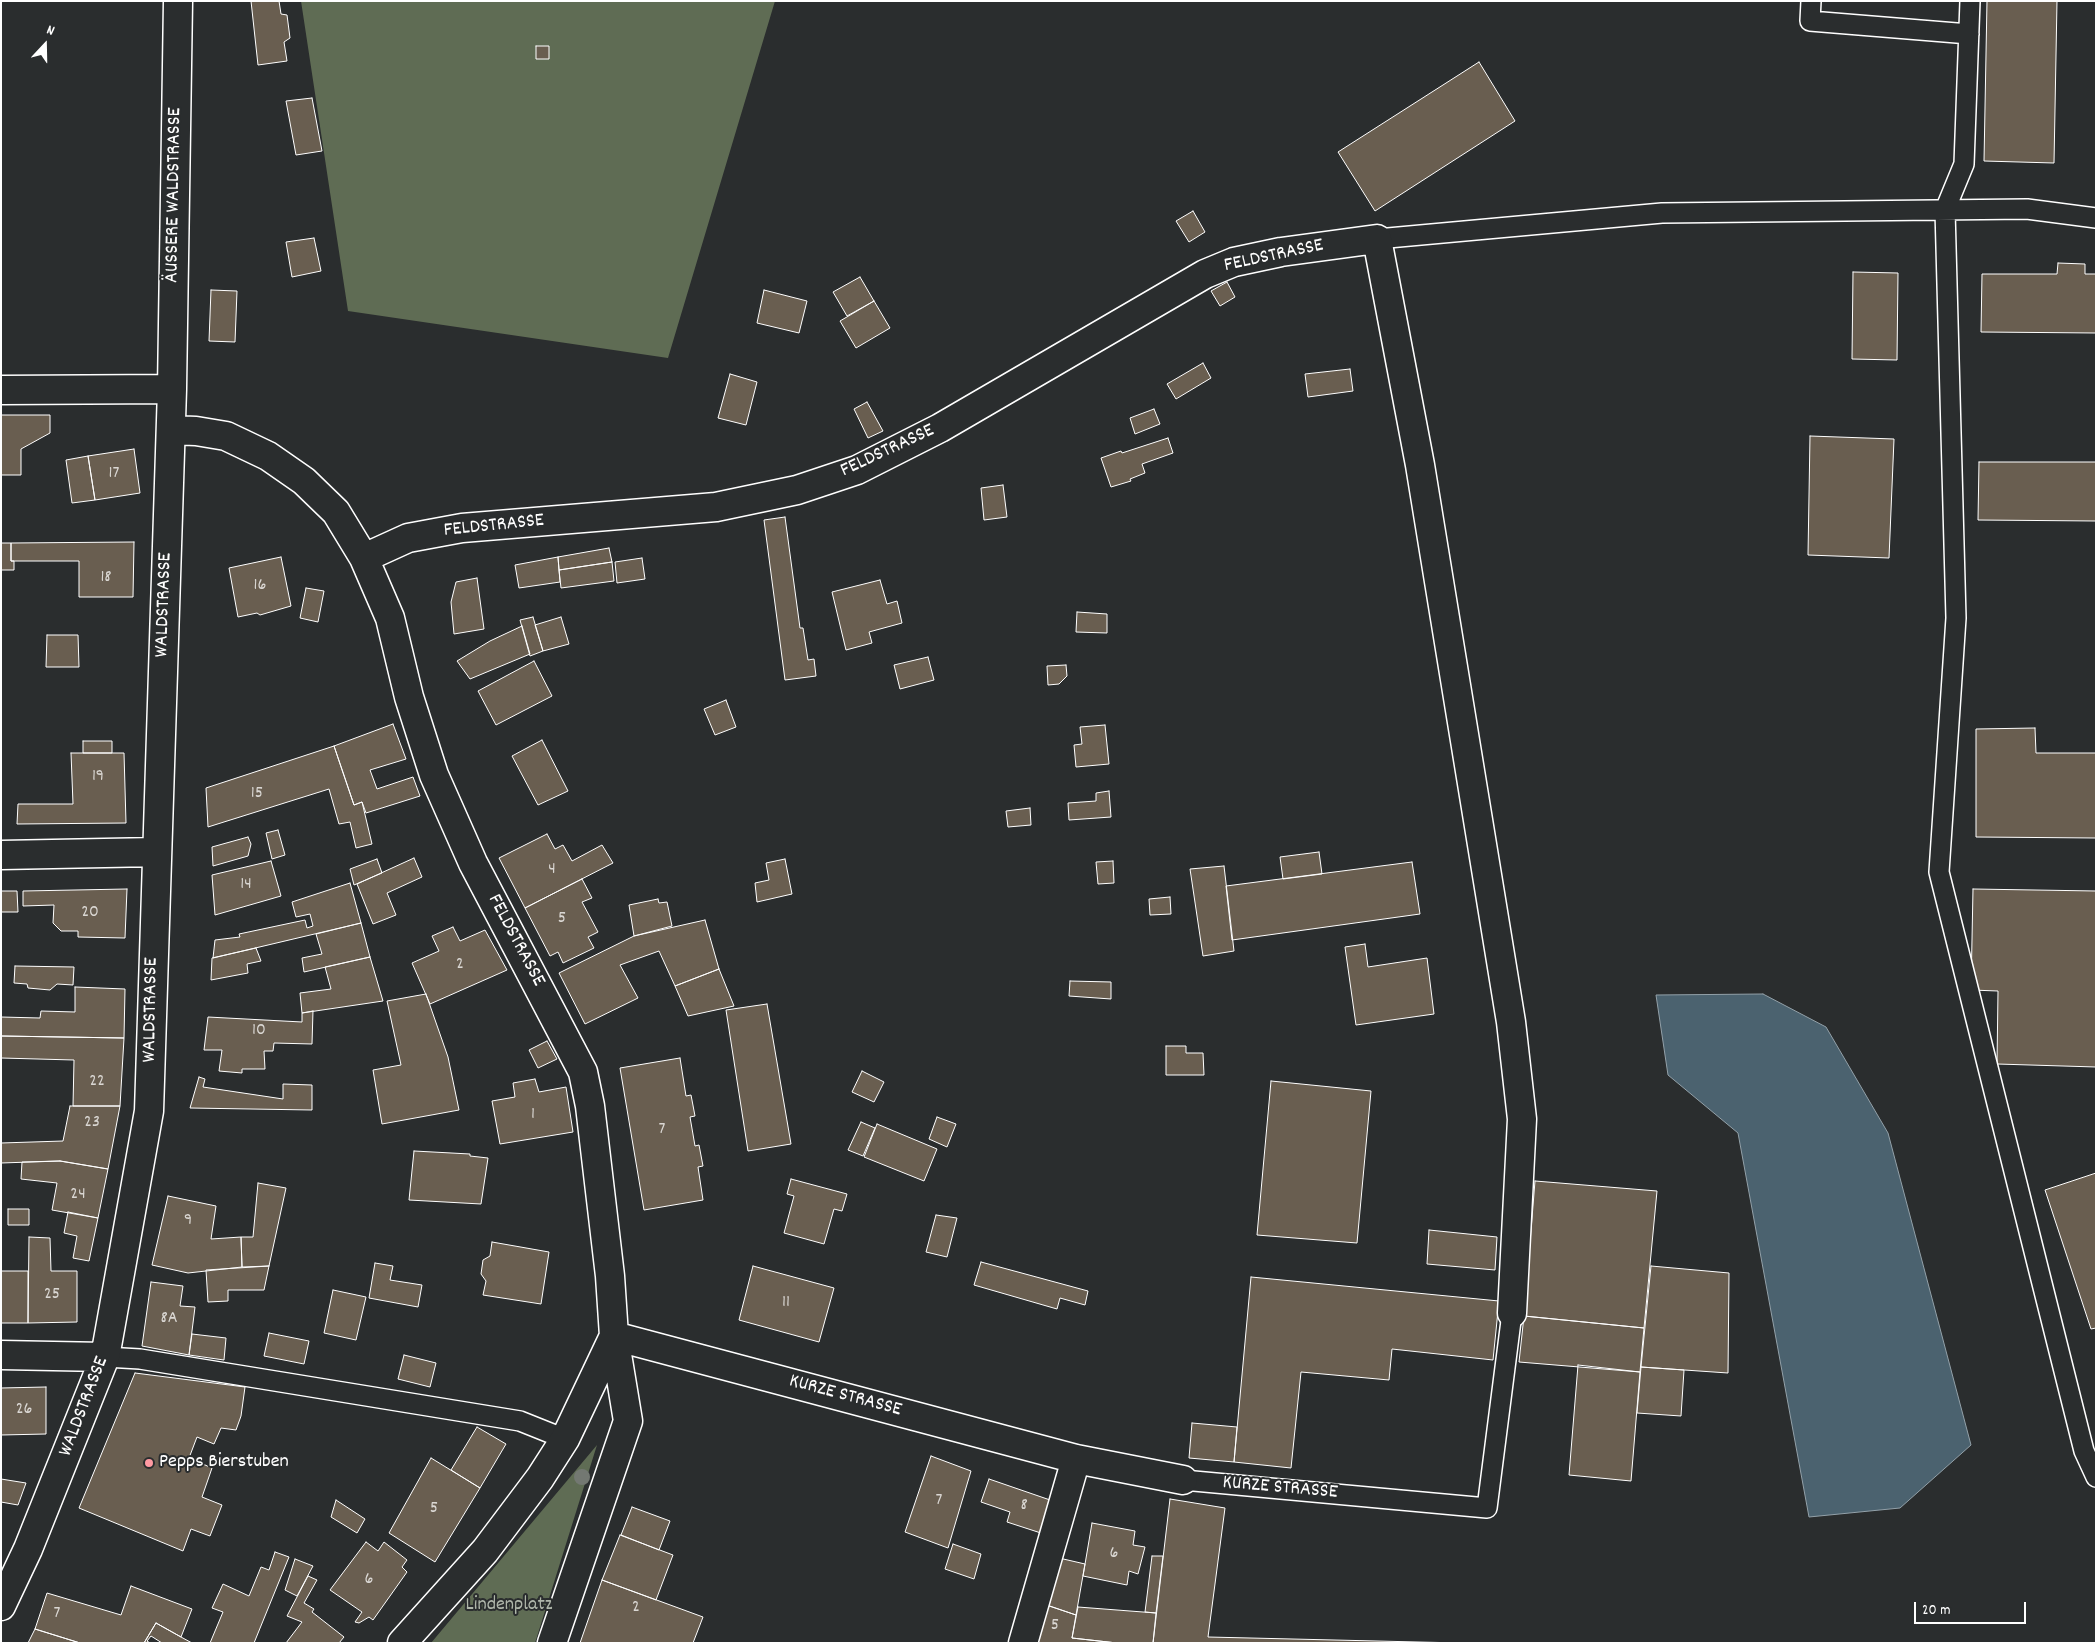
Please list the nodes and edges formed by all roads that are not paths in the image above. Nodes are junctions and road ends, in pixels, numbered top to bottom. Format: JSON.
{"nodes":[{"id":1,"x":178,"y":1,"type":"edge"},
{"id":2,"x":1811,"y":1,"type":"edge"},
{"id":3,"x":1970,"y":1,"type":"edge"},
{"id":4,"x":1969,"y":34,"type":"junction"},
{"id":5,"x":1945,"y":210,"type":"junction"},
{"id":6,"x":2096,"y":218,"type":"edge"},
{"id":7,"x":1377,"y":239,"type":"junction"},
{"id":8,"x":172,"y":389,"type":"junction"},
{"id":9,"x":1,"y":390,"type":"edge"},
{"id":10,"x":171,"y":430,"type":"junction"},
{"id":11,"x":364,"y":558,"type":"junction"},
{"id":12,"x":156,"y":852,"type":"junction"},
{"id":13,"x":1,"y":854,"type":"edge"},
{"id":14,"x":1512,"y":1313,"type":"joint"},
{"id":15,"x":614,"y":1336,"type":"junction"},
{"id":16,"x":1,"y":1355,"type":"edge"},
{"id":17,"x":106,"y":1357,"type":"junction"},
{"id":18,"x":565,"y":1439,"type":"junction"},
{"id":19,"x":1076,"y":1458,"type":"junction"},
{"id":20,"x":2096,"y":1477,"type":"edge"},
{"id":21,"x":1183,"y":1480,"type":"joint"},
{"id":22,"x":1,"y":1606,"type":"edge"},
{"id":23,"x":402,"y":1643,"type":"edge"},
{"id":24,"x":552,"y":1643,"type":"edge"},
{"id":25,"x":1023,"y":1643,"type":"edge"}],
"edges":[{"from":1,"to":8,"type":"street","name":"ÄUSSERE WALDSTRASSE"},
{"from":2,"to":4,"type":"lane"},
{"from":3,"to":4,"type":"lane"},
{"from":4,"to":5,"type":"lane"},
{"from":5,"to":6,"type":"lane"},
{"from":5,"to":7,"type":"lane"},
{"from":5,"to":20,"type":"lane"},
{"from":7,"to":11,"type":"street","name":"FELDSTRASSE"},
{"from":7,"to":14,"type":"street"},
{"from":8,"to":9,"type":"street"},
{"from":8,"to":10,"type":"street","name":"WALDSTRASSE"},
{"from":10,"to":11,"type":"street","name":"FELDSTRASSE"},
{"from":10,"to":12,"type":"street","name":"WALDSTRASSE"},
{"from":11,"to":15,"type":"street","name":"FELDSTRASSE"},
{"from":12,"to":13,"type":"street"},
{"from":12,"to":17,"type":"street","name":"WALDSTRASSE"},
{"from":14,"to":21,"type":"lane","name":"KURZE STRASSE"},
{"from":15,"to":18,"type":"street"},
{"from":15,"to":19,"type":"street","name":"KURZE STRASSE"},
{"from":15,"to":24,"type":"street"},
{"from":16,"to":17,"type":"street"},
{"from":17,"to":18,"type":"lane"},
{"from":17,"to":22,"type":"street","name":"WALDSTRASSE"},
{"from":18,"to":23,"type":"street"},
{"from":19,"to":21,"type":"street","name":"KURZE STRASSE"},
{"from":19,"to":25,"type":"street"}]}
